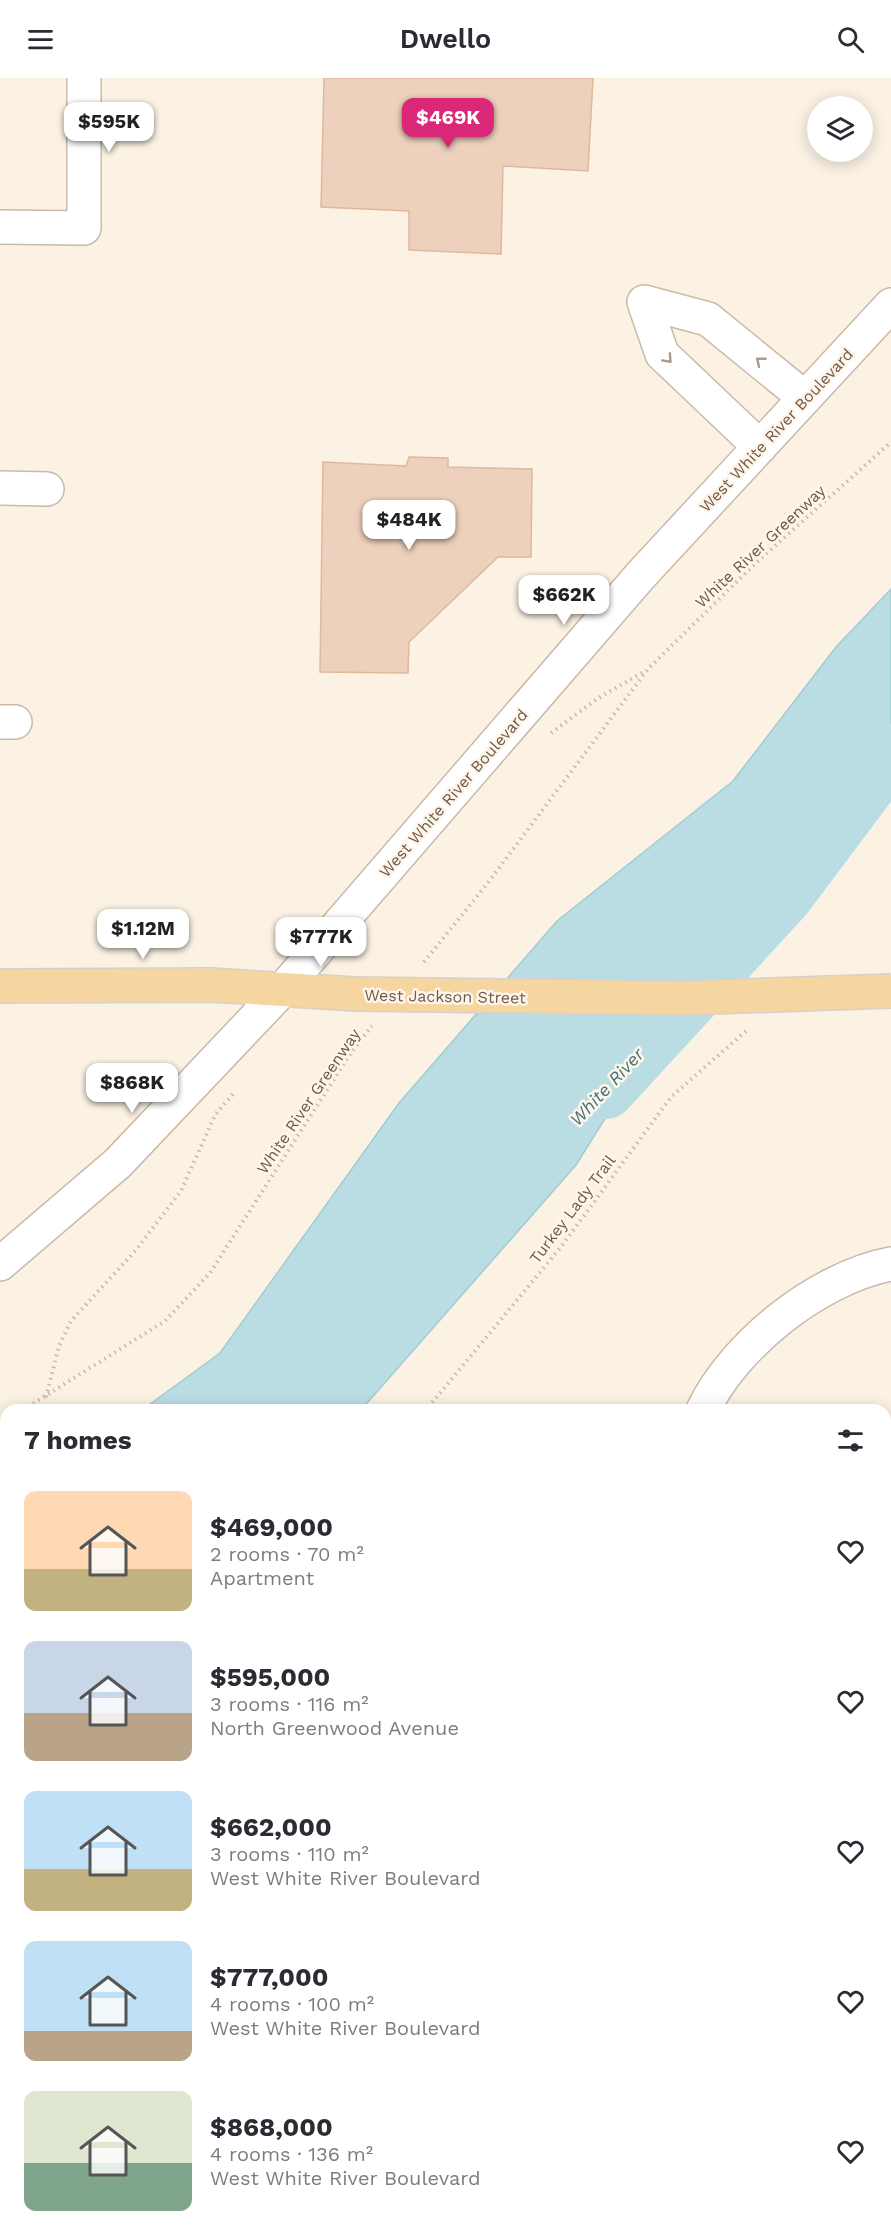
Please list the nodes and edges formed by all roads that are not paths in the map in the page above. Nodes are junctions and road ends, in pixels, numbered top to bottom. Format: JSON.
{"nodes":[{"id":1,"x":84,"y":78,"type":"edge"},
{"id":2,"x":0,"y":227,"type":"edge"},
{"id":3,"x":891,"y":306,"type":"edge"},
{"id":4,"x":805,"y":398,"type":"junction"},
{"id":5,"x":760,"y":447,"type":"junction"},
{"id":6,"x":0,"y":488,"type":"edge"},
{"id":7,"x":47,"y":489,"type":"dead end"},
{"id":8,"x":0,"y":986,"type":"edge"},
{"id":9,"x":284,"y":988,"type":"junction"},
{"id":10,"x":891,"y":992,"type":"edge"},
{"id":11,"x":0,"y":1264,"type":"edge"},
{"id":12,"x":891,"y":1264,"type":"edge"},
{"id":13,"x":706,"y":1404,"type":"edge"}],
"edges":[{"from":1,"to":2,"type":"street"},
{"from":3,"to":4,"type":"street","name":"West White River Boulevard"},
{"from":4,"to":5,"type":"street","name":"West White River Boulevard"},
{"from":4,"to":5,"type":"street","one_way":true},
{"from":5,"to":9,"type":"street","name":"West White River Boulevard"},
{"from":6,"to":7,"type":"street"},
{"from":8,"to":9,"type":"main road","name":"West Jackson Street"},
{"from":9,"to":10,"type":"main road","name":"West Jackson Street","bridge":true},
{"from":9,"to":11,"type":"street","name":"West White River Boulevard"},
{"from":12,"to":13,"type":"street"}]}
